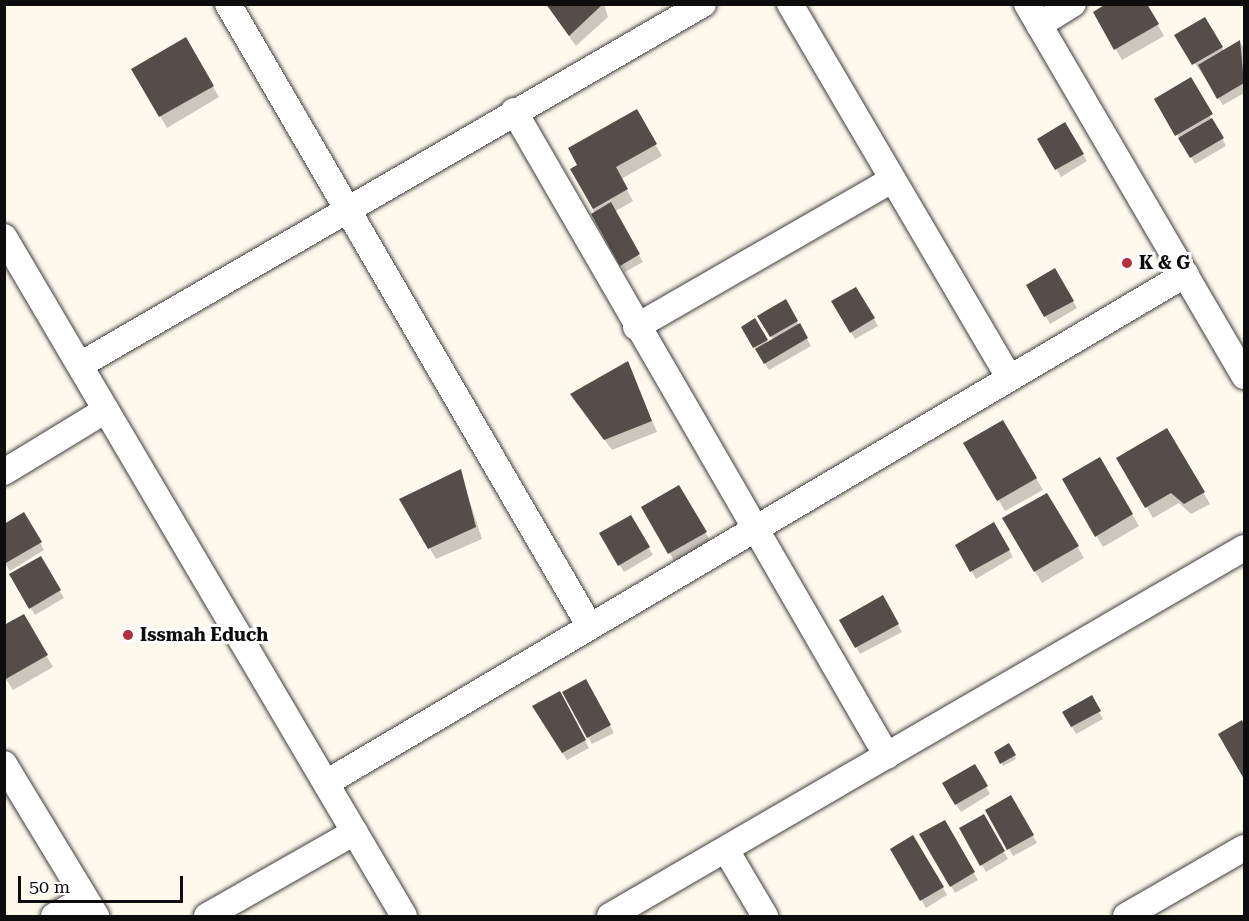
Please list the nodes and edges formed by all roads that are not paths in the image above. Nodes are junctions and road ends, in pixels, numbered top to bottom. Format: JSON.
{"nodes":[{"id":1,"x":703,"y":4,"type":"edge"},
{"id":2,"x":790,"y":4,"type":"edge"},
{"id":3,"x":1073,"y":4,"type":"edge"},
{"id":4,"x":234,"y":6,"type":"edge"},
{"id":5,"x":1033,"y":15,"type":"edge"},
{"id":6,"x":514,"y":111,"type":"junction"},
{"id":7,"x":892,"y":180,"type":"junction"},
{"id":8,"x":342,"y":208,"type":"junction"},
{"id":9,"x":4,"y":237,"type":"edge"},
{"id":10,"x":1186,"y":274,"type":"junction"},
{"id":11,"x":636,"y":327,"type":"junction"},
{"id":12,"x":80,"y":364,"type":"junction"},
{"id":13,"x":1008,"y":376,"type":"junction"},
{"id":14,"x":1245,"y":376,"type":"edge"},
{"id":15,"x":106,"y":410,"type":"junction"},
{"id":16,"x":4,"y":472,"type":"edge"},
{"id":17,"x":753,"y":527,"type":"junction"},
{"id":18,"x":1245,"y":548,"type":"edge"},
{"id":19,"x":589,"y":625,"type":"junction"},
{"id":20,"x":888,"y":756,"type":"junction"},
{"id":21,"x":4,"y":764,"type":"edge"},
{"id":22,"x":326,"y":783,"type":"junction"},
{"id":23,"x":355,"y":832,"type":"junction"},
{"id":24,"x":1245,"y":848,"type":"edge"},
{"id":25,"x":726,"y":850,"type":"junction"},
{"id":26,"x":90,"y":908,"type":"edge"},
{"id":27,"x":54,"y":916,"type":"edge"},
{"id":28,"x":207,"y":916,"type":"edge"},
{"id":29,"x":404,"y":916,"type":"edge"},
{"id":30,"x":610,"y":916,"type":"edge"},
{"id":31,"x":765,"y":916,"type":"edge"},
{"id":32,"x":1126,"y":916,"type":"edge"}],
"edges":[{"from":1,"to":6,"type":"street"},
{"from":2,"to":7,"type":"street"},
{"from":3,"to":5,"type":"street"},
{"from":4,"to":8,"type":"street"},
{"from":5,"to":10,"type":"street"},
{"from":6,"to":8,"type":"street"},
{"from":6,"to":11,"type":"street"},
{"from":7,"to":11,"type":"street"},
{"from":7,"to":13,"type":"street"},
{"from":8,"to":12,"type":"street"},
{"from":8,"to":19,"type":"street"},
{"from":9,"to":12,"type":"street"},
{"from":10,"to":13,"type":"street"},
{"from":10,"to":14,"type":"street"},
{"from":11,"to":17,"type":"street"},
{"from":12,"to":15,"type":"street"},
{"from":13,"to":17,"type":"street"},
{"from":15,"to":16,"type":"street"},
{"from":15,"to":22,"type":"street"},
{"from":17,"to":19,"type":"street"},
{"from":17,"to":20,"type":"street"},
{"from":18,"to":20,"type":"street"},
{"from":19,"to":22,"type":"street"},
{"from":20,"to":25,"type":"street"},
{"from":21,"to":26,"type":"street"},
{"from":22,"to":23,"type":"street"},
{"from":23,"to":28,"type":"street"},
{"from":23,"to":29,"type":"street"},
{"from":24,"to":32,"type":"street"},
{"from":25,"to":30,"type":"street"},
{"from":25,"to":31,"type":"street"},
{"from":26,"to":27,"type":"street"}]}
